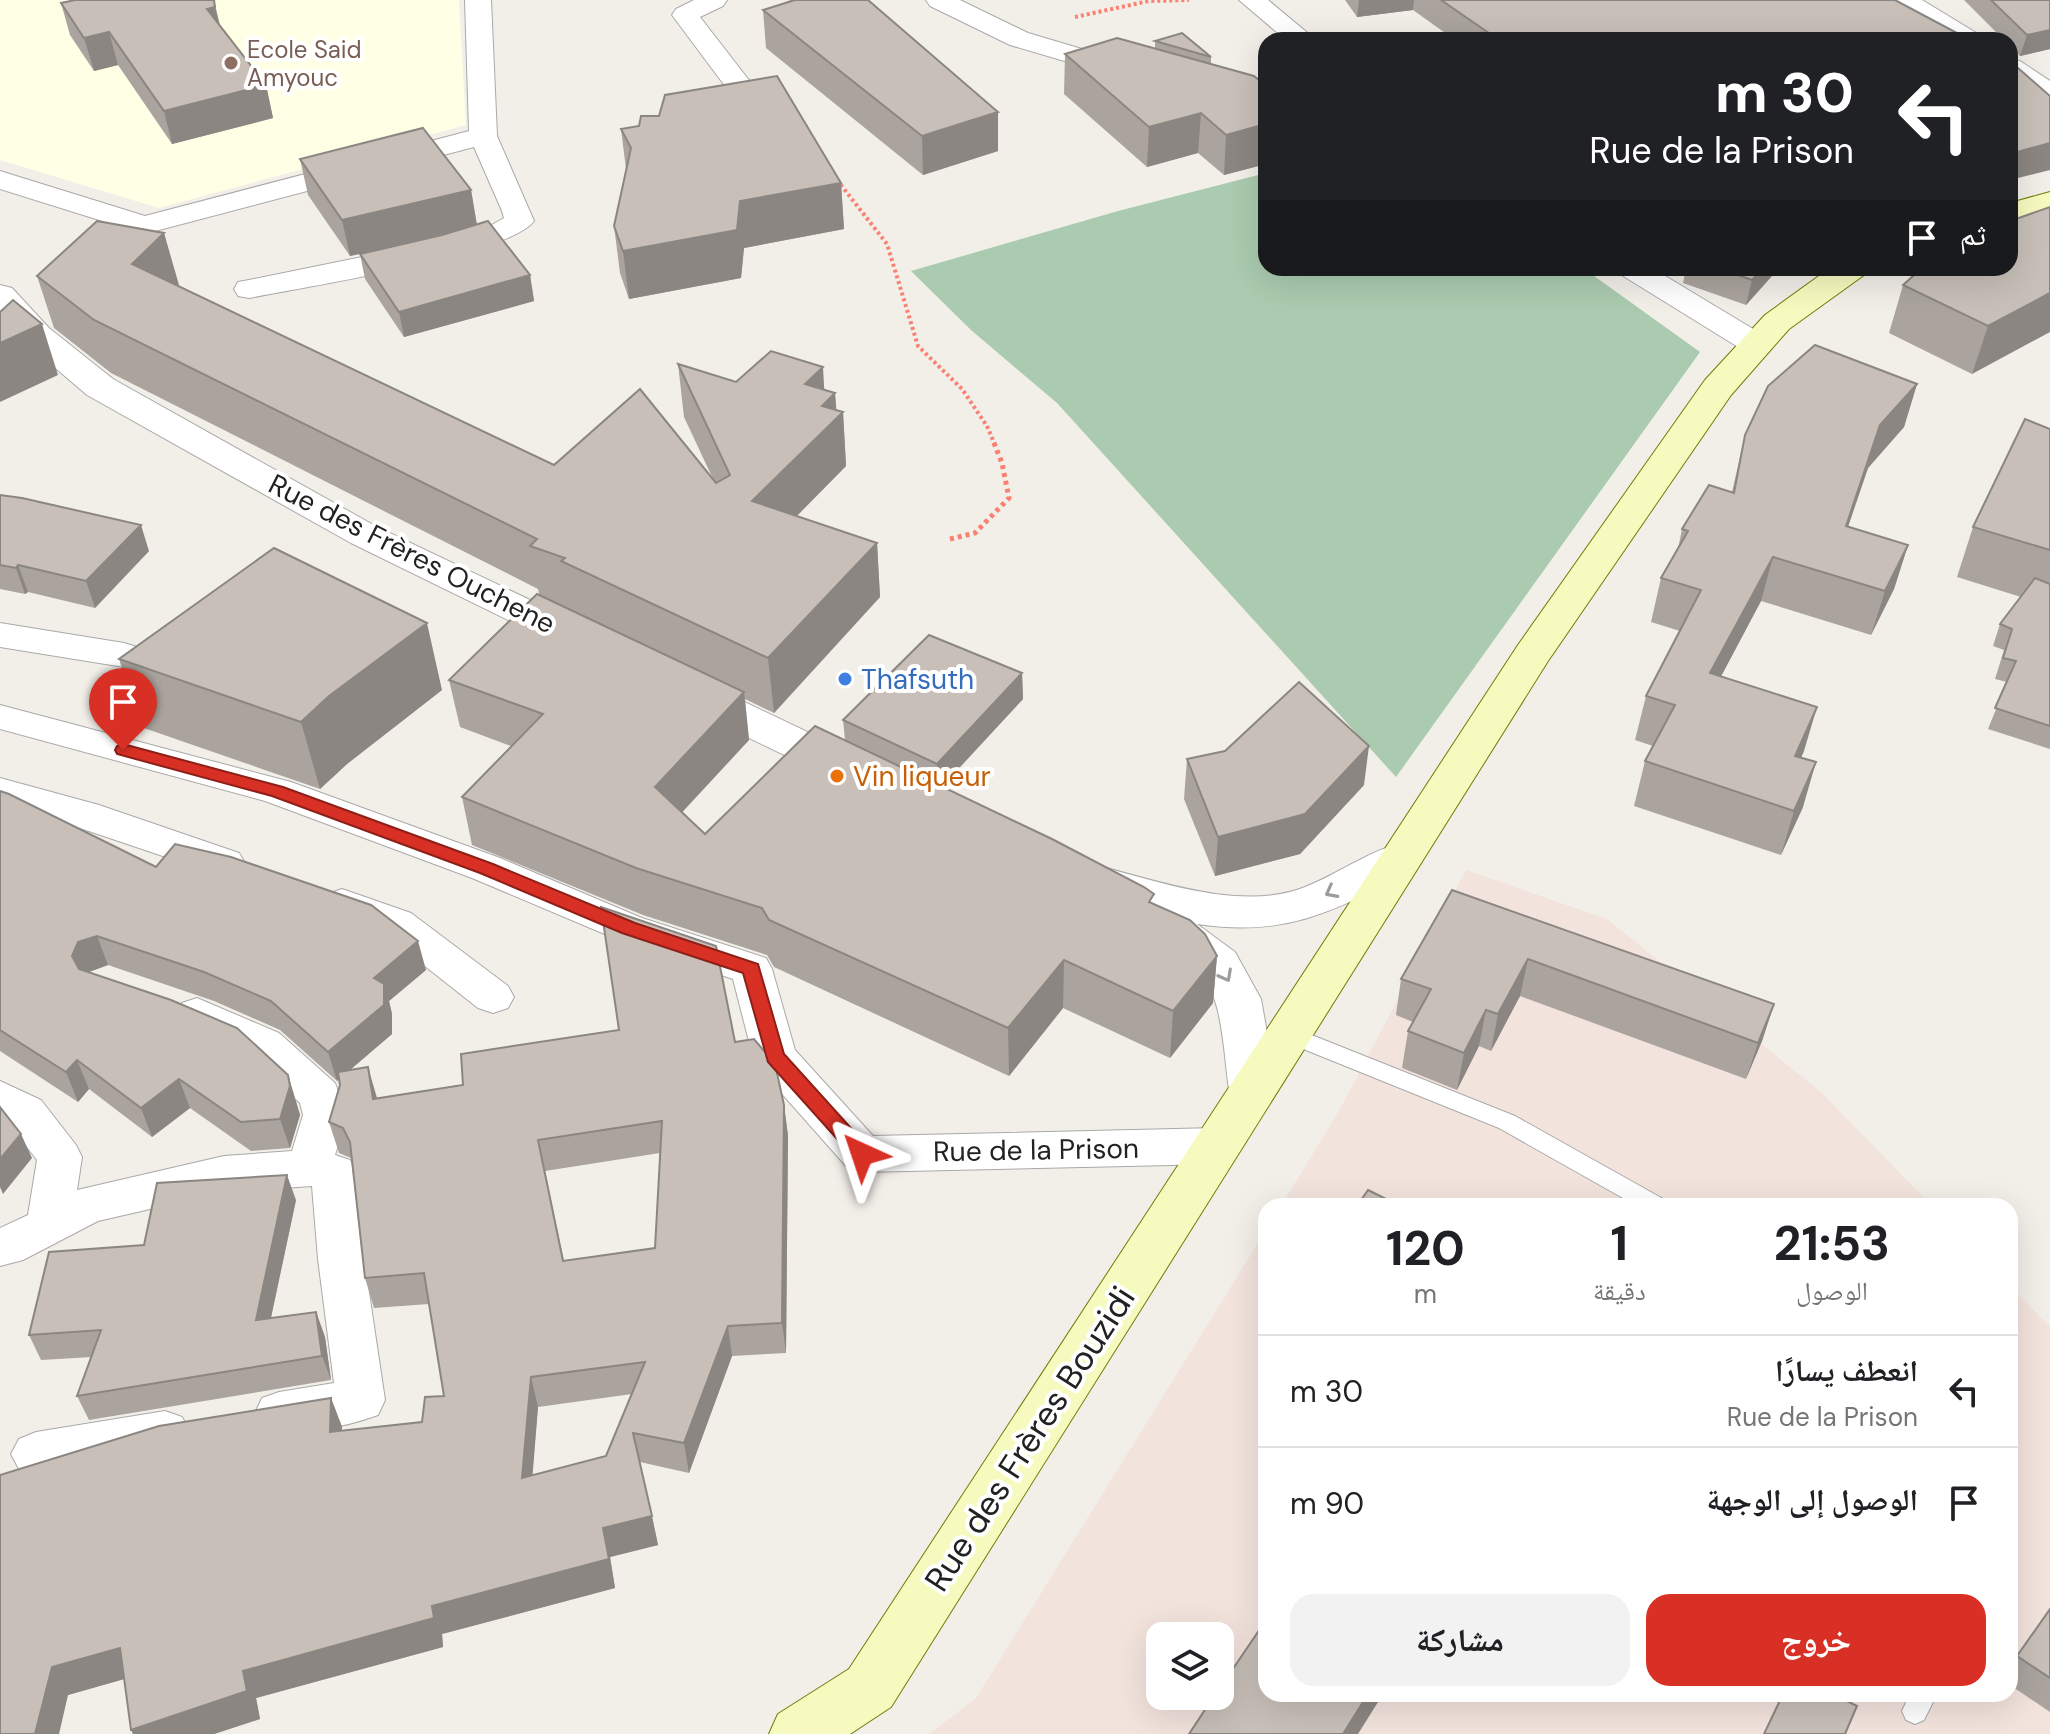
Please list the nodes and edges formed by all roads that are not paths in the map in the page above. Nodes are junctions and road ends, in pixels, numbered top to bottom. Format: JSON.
{"nodes":[{"id":1,"x":478,"y":0,"type":"edge"},
{"id":2,"x":714,"y":0,"type":"edge"},
{"id":3,"x":939,"y":0,"type":"edge"},
{"id":4,"x":1252,"y":0,"type":"edge"},
{"id":5,"x":1901,"y":0,"type":"edge"},
{"id":6,"x":1293,"y":32,"type":"edge"},
{"id":7,"x":1956,"y":32,"type":"edge"},
{"id":8,"x":2018,"y":72,"type":"edge"},
{"id":9,"x":1140,"y":75,"type":"edge"},
{"id":10,"x":741,"y":88,"type":"edge"},
{"id":11,"x":2050,"y":93,"type":"edge"},
{"id":12,"x":483,"y":136,"type":"junction"},
{"id":13,"x":0,"y":180,"type":"edge"},
{"id":14,"x":2050,"y":202,"type":"edge"},
{"id":15,"x":2018,"y":211,"type":"edge"},
{"id":16,"x":1644,"y":276,"type":"edge"},
{"id":17,"x":1841,"y":276,"type":"edge"},
{"id":18,"x":249,"y":289,"type":"dead end"},
{"id":19,"x":0,"y":295,"type":"edge"},
{"id":20,"x":1757,"y":345,"type":"junction"},
{"id":21,"x":0,"y":635,"type":"edge"},
{"id":22,"x":605,"y":652,"type":"edge"},
{"id":23,"x":124,"y":655,"type":"edge"},
{"id":24,"x":662,"y":679,"type":"edge"},
{"id":25,"x":0,"y":717,"type":"edge"},
{"id":26,"x":887,"y":786,"type":"edge"},
{"id":27,"x":0,"y":791,"type":"edge"},
{"id":28,"x":1401,"y":858,"type":"junction"},
{"id":29,"x":263,"y":877,"type":"edge"},
{"id":30,"x":308,"y":892,"type":"edge"},
{"id":31,"x":493,"y":997,"type":"dead end"},
{"id":32,"x":159,"y":1001,"type":"edge"},
{"id":33,"x":1289,"y":1034,"type":"junction"},
{"id":34,"x":0,"y":1098,"type":"edge"},
{"id":35,"x":1235,"y":1118,"type":"junction"},
{"id":36,"x":309,"y":1167,"type":"junction"},
{"id":37,"x":1643,"y":1198,"type":"edge"},
{"id":38,"x":49,"y":1225,"type":"junction"},
{"id":39,"x":0,"y":1247,"type":"edge"},
{"id":40,"x":36,"y":1454,"type":"dead end"},
{"id":41,"x":799,"y":1734,"type":"edge"}],
"edges":[{"from":1,"to":12,"type":"street"},
{"from":2,"to":10,"type":"street"},
{"from":3,"to":9,"type":"street"},
{"from":4,"to":6,"type":"street"},
{"from":5,"to":7,"type":"street"},
{"from":8,"to":11,"type":"street"},
{"from":12,"to":13,"type":"street"},
{"from":12,"to":18,"type":"street"},
{"from":14,"to":15,"type":"main road"},
{"from":16,"to":20,"type":"street"},
{"from":17,"to":20,"type":"main road","name":"Rue des Frères Bouzidi"},
{"from":19,"to":22,"type":"street","name":"Rue des Frères Ouchene"},
{"from":20,"to":28,"type":"main road","name":"Rue des Frères Bouzidi"},
{"from":21,"to":23,"type":"street"},
{"from":24,"to":26,"type":"street"},
{"from":25,"to":35,"type":"street","name":"Rue de la Prison"},
{"from":27,"to":29,"type":"street"},
{"from":28,"to":33,"type":"main road","name":"Rue des Frères Bouzidi"},
{"from":28,"to":35,"type":"street","one_way":true},
{"from":30,"to":31,"type":"street"},
{"from":32,"to":36,"type":"street"},
{"from":33,"to":35,"type":"main road","name":"Rue des Frères Bouzidi"},
{"from":33,"to":37,"type":"lane"},
{"from":34,"to":38,"type":"street"},
{"from":35,"to":41,"type":"main road","name":"Rue des Frères Bouzidi"},
{"from":36,"to":38,"type":"street"},
{"from":36,"to":40,"type":"street"},
{"from":38,"to":39,"type":"street"}]}
